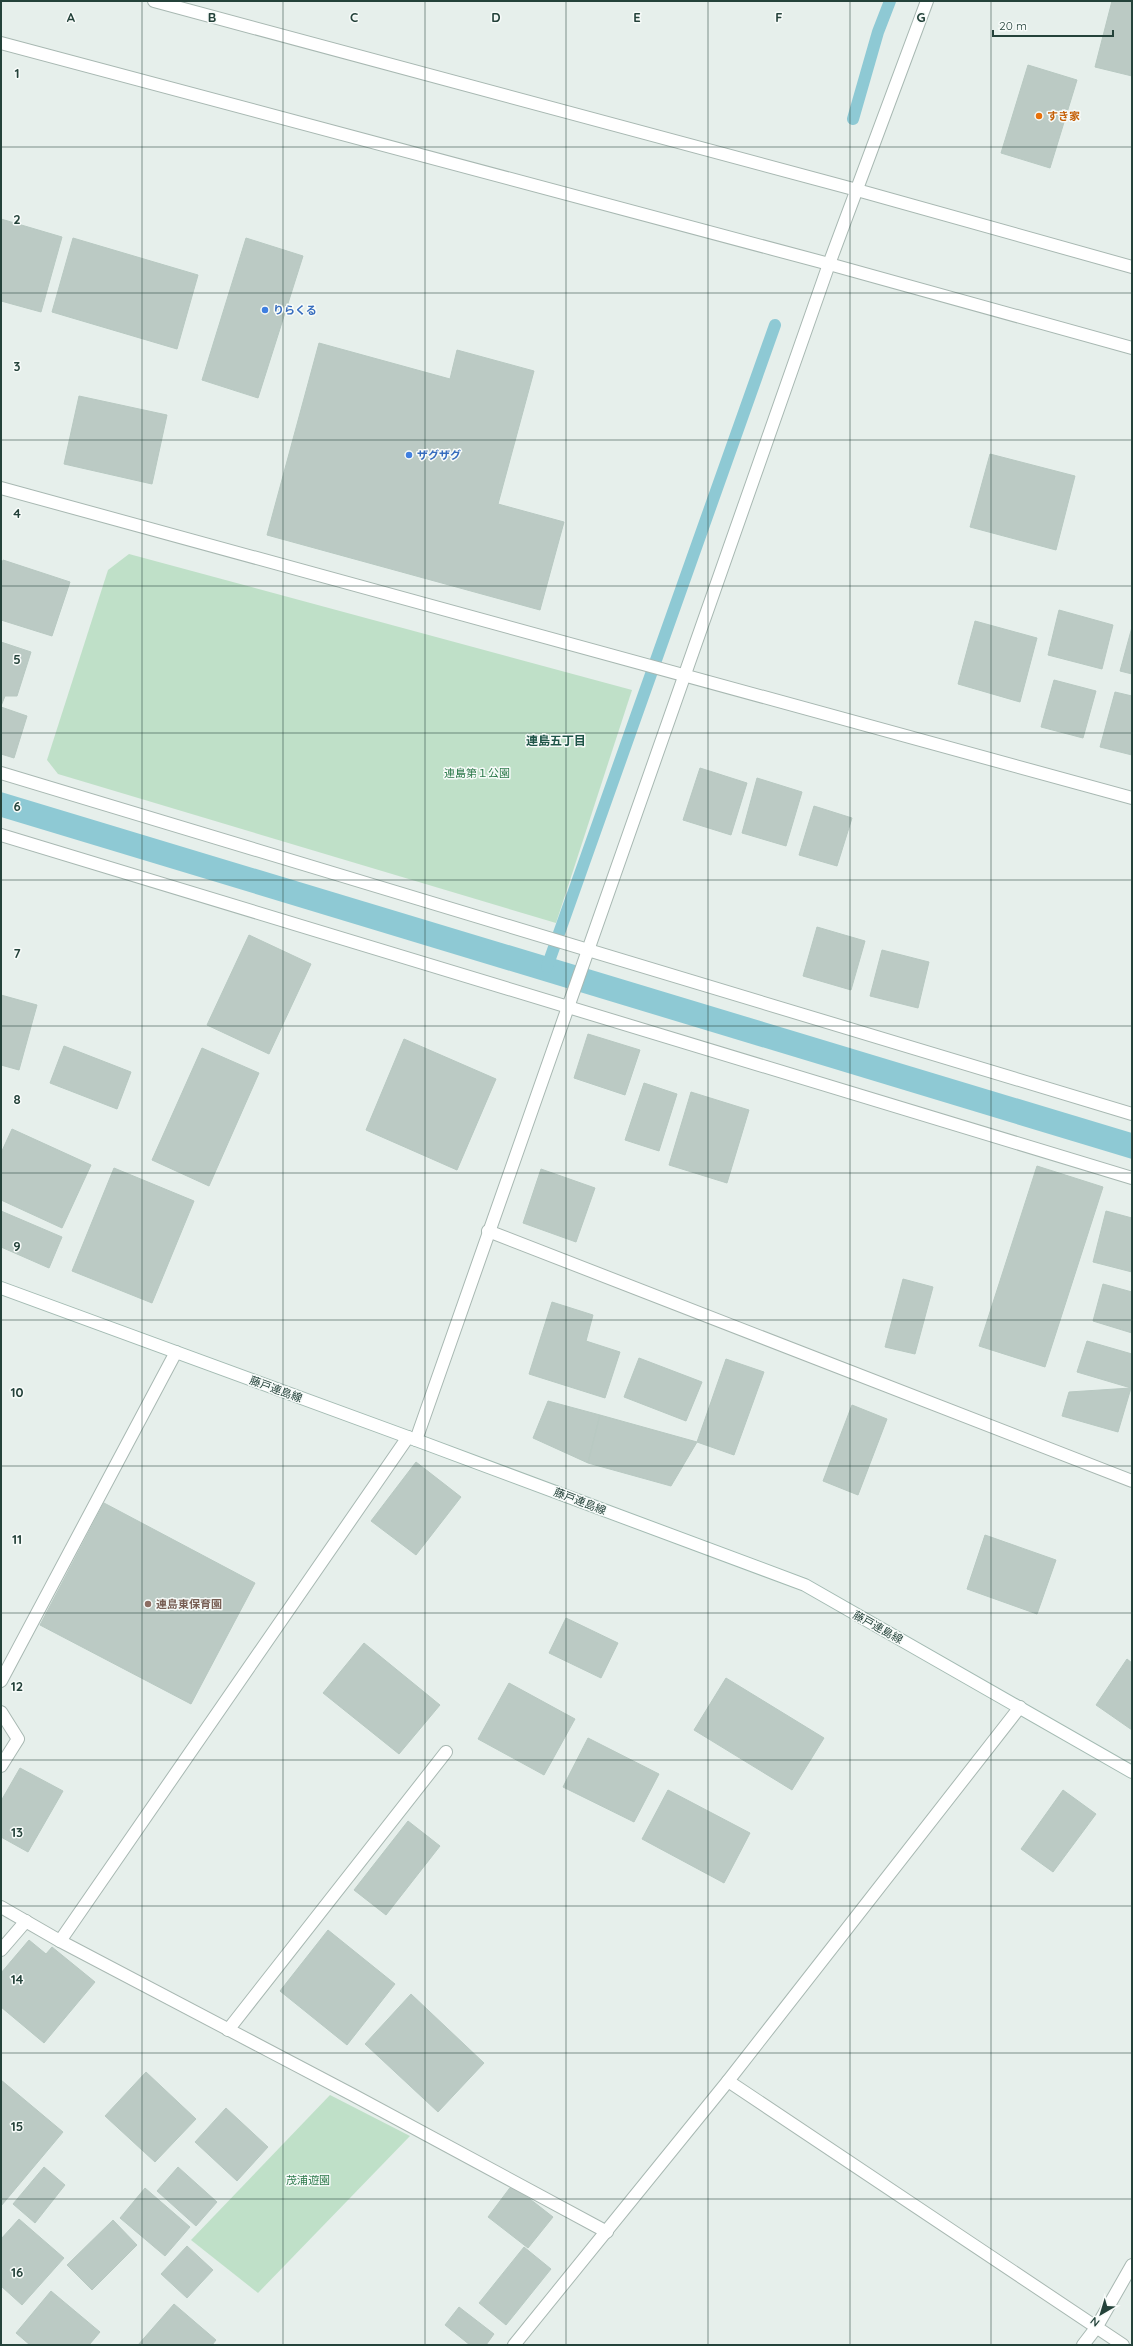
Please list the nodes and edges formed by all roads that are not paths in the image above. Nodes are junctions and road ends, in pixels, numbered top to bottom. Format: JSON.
{"nodes":[{"id":1,"x":154,"y":1,"type":"edge"},
{"id":2,"x":927,"y":1,"type":"edge"},
{"id":3,"x":1,"y":43,"type":"edge"},
{"id":4,"x":857,"y":190,"type":"junction"},
{"id":5,"x":829,"y":264,"type":"junction"},
{"id":6,"x":1132,"y":267,"type":"edge"},
{"id":7,"x":1132,"y":348,"type":"edge"},
{"id":8,"x":1,"y":488,"type":"edge"},
{"id":9,"x":685,"y":677,"type":"junction"},
{"id":10,"x":1,"y":773,"type":"edge"},
{"id":11,"x":1132,"y":798,"type":"edge"},
{"id":12,"x":1,"y":835,"type":"edge"},
{"id":13,"x":589,"y":949,"type":"junction"},
{"id":14,"x":569,"y":1008,"type":"junction"},
{"id":15,"x":1132,"y":1114,"type":"edge"},
{"id":16,"x":1132,"y":1178,"type":"edge"},
{"id":17,"x":488,"y":1231,"type":"junction"},
{"id":18,"x":1,"y":1288,"type":"edge"},
{"id":19,"x":176,"y":1352,"type":"junction"},
{"id":20,"x":412,"y":1438,"type":"junction"},
{"id":21,"x":1132,"y":1481,"type":"edge"},
{"id":22,"x":1,"y":1681,"type":"edge"},
{"id":23,"x":1020,"y":1707,"type":"junction"},
{"id":24,"x":1,"y":1712,"type":"edge"},
{"id":25,"x":446,"y":1752,"type":"dead end"},
{"id":26,"x":1,"y":1766,"type":"edge"},
{"id":27,"x":1132,"y":1772,"type":"edge"},
{"id":28,"x":1,"y":1906,"type":"edge"},
{"id":29,"x":26,"y":1920,"type":"junction"},
{"id":30,"x":60,"y":1941,"type":"junction"},
{"id":31,"x":1,"y":1950,"type":"edge"},
{"id":32,"x":228,"y":2030,"type":"junction"},
{"id":33,"x":728,"y":2081,"type":"junction"},
{"id":34,"x":607,"y":2232,"type":"junction"},
{"id":35,"x":1132,"y":2265,"type":"edge"},
{"id":36,"x":1096,"y":2328,"type":"junction"},
{"id":37,"x":514,"y":2345,"type":"edge"},
{"id":38,"x":1083,"y":2345,"type":"edge"},
{"id":39,"x":1123,"y":2345,"type":"edge"}],
"edges":[{"from":1,"to":4,"type":"street"},
{"from":2,"to":4,"type":"street"},
{"from":3,"to":5,"type":"street"},
{"from":4,"to":5,"type":"street"},
{"from":4,"to":6,"type":"street"},
{"from":5,"to":7,"type":"street"},
{"from":5,"to":9,"type":"street"},
{"from":8,"to":9,"type":"street"},
{"from":9,"to":11,"type":"street"},
{"from":9,"to":13,"type":"street"},
{"from":10,"to":13,"type":"street"},
{"from":12,"to":14,"type":"street"},
{"from":13,"to":14,"type":"street"},
{"from":13,"to":15,"type":"street"},
{"from":14,"to":16,"type":"street"},
{"from":14,"to":17,"type":"street"},
{"from":17,"to":20,"type":"street"},
{"from":17,"to":21,"type":"street"},
{"from":18,"to":19,"type":"street","name":"藤戸連島線"},
{"from":19,"to":20,"type":"street","name":"藤戸連島線"},
{"from":19,"to":22,"type":"street"},
{"from":20,"to":23,"type":"street","name":"藤戸連島線"},
{"from":20,"to":30,"type":"street"},
{"from":23,"to":27,"type":"street","name":"藤戸連島線"},
{"from":23,"to":33,"type":"street"},
{"from":24,"to":26,"type":"street"},
{"from":25,"to":32,"type":"street"},
{"from":28,"to":29,"type":"street"},
{"from":29,"to":30,"type":"street"},
{"from":29,"to":31,"type":"street"},
{"from":30,"to":32,"type":"street"},
{"from":32,"to":34,"type":"street"},
{"from":33,"to":34,"type":"street"},
{"from":33,"to":36,"type":"street"},
{"from":34,"to":37,"type":"street"},
{"from":35,"to":36,"type":"street"},
{"from":36,"to":38,"type":"street"},
{"from":36,"to":39,"type":"street"}]}
